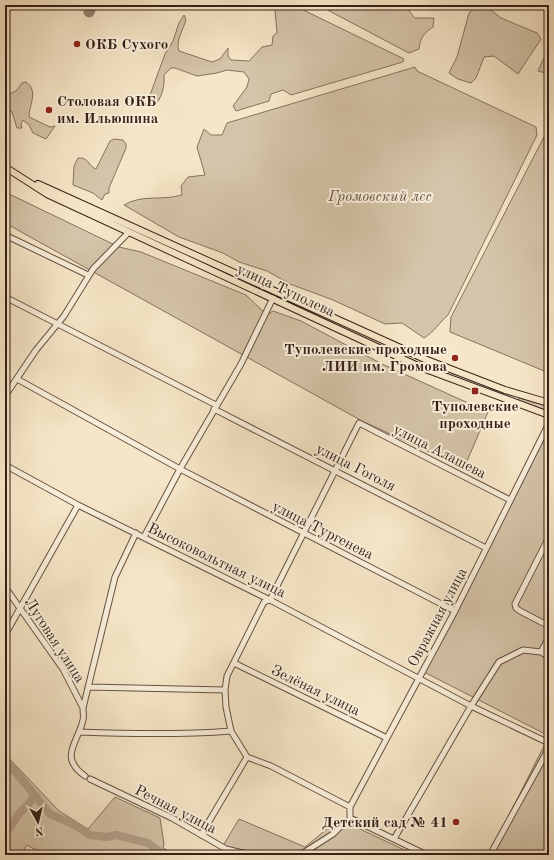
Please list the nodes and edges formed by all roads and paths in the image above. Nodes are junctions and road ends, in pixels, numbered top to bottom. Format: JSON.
{"nodes":[{"id":1,"x":5,"y":167,"type":"edge"},
{"id":2,"x":17,"y":175,"type":"junction"},
{"id":3,"x":129,"y":232,"type":"junction"},
{"id":4,"x":5,"y":235,"type":"edge"},
{"id":5,"x":88,"y":275,"type":"junction"},
{"id":6,"x":5,"y":297,"type":"edge"},
{"id":7,"x":273,"y":298,"type":"junction"},
{"id":8,"x":58,"y":324,"type":"junction"},
{"id":9,"x":17,"y":379,"type":"junction"},
{"id":10,"x":5,"y":396,"type":"edge"},
{"id":11,"x":549,"y":403,"type":"edge"},
{"id":12,"x":215,"y":407,"type":"junction"},
{"id":13,"x":549,"y":415,"type":"edge"},
{"id":14,"x":549,"y":423,"type":"edge"},
{"id":15,"x":5,"y":465,"type":"edge"},
{"id":16,"x":180,"y":469,"type":"junction"},
{"id":17,"x":337,"y":470,"type":"junction"},
{"id":18,"x":510,"y":500,"type":"junction"},
{"id":19,"x":78,"y":505,"type":"junction"},
{"id":20,"x":136,"y":533,"type":"junction"},
{"id":21,"x":304,"y":534,"type":"junction"},
{"id":22,"x":549,"y":537,"type":"edge"},
{"id":23,"x":144,"y":538,"type":"junction"},
{"id":24,"x":486,"y":548,"type":"junction"},
{"id":25,"x":5,"y":587,"type":"edge"},
{"id":26,"x":270,"y":600,"type":"junction"},
{"id":27,"x":21,"y":608,"type":"junction"},
{"id":28,"x":455,"y":611,"type":"junction"},
{"id":29,"x":549,"y":626,"type":"edge"},
{"id":30,"x":5,"y":635,"type":"edge"},
{"id":31,"x":549,"y":637,"type":"edge"},
{"id":32,"x":541,"y":652,"type":"junction"},
{"id":33,"x":549,"y":656,"type":"edge"},
{"id":34,"x":234,"y":664,"type":"junction"},
{"id":35,"x":418,"y":677,"type":"junction"},
{"id":36,"x":88,"y":687,"type":"junction"},
{"id":37,"x":225,"y":690,"type":"junction"},
{"id":38,"x":471,"y":706,"type":"junction"},
{"id":39,"x":83,"y":708,"type":"junction"},
{"id":40,"x":232,"y":731,"type":"junction"},
{"id":41,"x":80,"y":732,"type":"junction"},
{"id":42,"x":387,"y":738,"type":"junction"},
{"id":43,"x":549,"y":743,"type":"edge"},
{"id":44,"x":549,"y":748,"type":"edge"},
{"id":45,"x":247,"y":757,"type":"junction"},
{"id":46,"x":350,"y":807,"type":"junction"},
{"id":47,"x":345,"y":822,"type":"dead end"},
{"id":48,"x":201,"y":835,"type":"junction"},
{"id":49,"x":394,"y":839,"type":"junction"},
{"id":50,"x":252,"y":855,"type":"edge"},
{"id":51,"x":300,"y":855,"type":"edge"},
{"id":52,"x":427,"y":855,"type":"edge"},
{"id":53,"x":490,"y":855,"type":"edge"}],
"edges":[{"from":1,"to":2,"type":"main road","name":"улица Туполева"},
{"from":2,"to":3,"type":"main road","name":"улица Туполева"},
{"from":2,"to":11,"type":"main road","name":"улица Туполева"},
{"from":3,"to":5,"type":"street"},
{"from":3,"to":7,"type":"main road","name":"улица Туполева"},
{"from":4,"to":5,"type":"street"},
{"from":5,"to":8,"type":"street"},
{"from":6,"to":8,"type":"street","name":"улица Гоголя"},
{"from":7,"to":12,"type":"street"},
{"from":7,"to":13,"type":"main road","name":"улица Туполева"},
{"from":8,"to":9,"type":"street"},
{"from":8,"to":12,"type":"street","name":"улица Гоголя"},
{"from":9,"to":10,"type":"street"},
{"from":9,"to":16,"type":"street","name":"улица Тургенева"},
{"from":12,"to":16,"type":"street"},
{"from":12,"to":17,"type":"street","name":"улица Гоголя"},
{"from":14,"to":18,"type":"street","name":"Овражная улица"},
{"from":15,"to":19,"type":"street","name":"Высоковольтная улица"},
{"from":16,"to":21,"type":"street","name":"улица Тургенева"},
{"from":16,"to":23,"type":"street"},
{"from":17,"to":18,"type":"street","name":"улица Алашева"},
{"from":17,"to":21,"type":"street"},
{"from":17,"to":24,"type":"street","name":"улица Гоголя"},
{"from":18,"to":24,"type":"street","name":"Овражная улица"},
{"from":19,"to":20,"type":"street","name":"Высоковольтная улица"},
{"from":19,"to":27,"type":"street"},
{"from":20,"to":23,"type":"street","name":"Высоковольтная улица"},
{"from":20,"to":36,"type":"street","name":"Речная улица"},
{"from":21,"to":26,"type":"street"},
{"from":21,"to":28,"type":"street","name":"улица Тургенева"},
{"from":22,"to":29,"type":"street"},
{"from":23,"to":26,"type":"street","name":"Высоковольтная улица"},
{"from":24,"to":28,"type":"street","name":"Овражная улица"},
{"from":25,"to":27,"type":"street","name":"Луговая улица"},
{"from":26,"to":34,"type":"street"},
{"from":26,"to":35,"type":"street","name":"Высоковольтная улица"},
{"from":27,"to":30,"type":"street"},
{"from":27,"to":39,"type":"street","name":"Луговая улица"},
{"from":28,"to":35,"type":"street","name":"Овражная улица"},
{"from":31,"to":32,"type":"street"},
{"from":32,"to":33,"type":"street"},
{"from":32,"to":38,"type":"street"},
{"from":34,"to":37,"type":"street"},
{"from":34,"to":42,"type":"street","name":"Зелёная улица"},
{"from":35,"to":38,"type":"street","name":"Высоковольтная улица"},
{"from":35,"to":42,"type":"street","name":"Овражная улица"},
{"from":36,"to":37,"type":"street"},
{"from":36,"to":39,"type":"street","name":"Речная улица"},
{"from":37,"to":40,"type":"street"},
{"from":38,"to":43,"type":"street","name":"Высоковольтная улица"},
{"from":38,"to":49,"type":"street"},
{"from":39,"to":41,"type":"street","name":"Речная улица"},
{"from":40,"to":41,"type":"street"},
{"from":40,"to":45,"type":"street"},
{"from":41,"to":48,"type":"street","name":"Речная улица"},
{"from":42,"to":46,"type":"street","name":"Овражная улица"},
{"from":44,"to":53,"type":"street"},
{"from":45,"to":46,"type":"street"},
{"from":45,"to":48,"type":"street"},
{"from":46,"to":49,"type":"street"},
{"from":47,"to":51,"type":"street"},
{"from":48,"to":50,"type":"street","name":"Речная улица"},
{"from":49,"to":52,"type":"street"}]}
